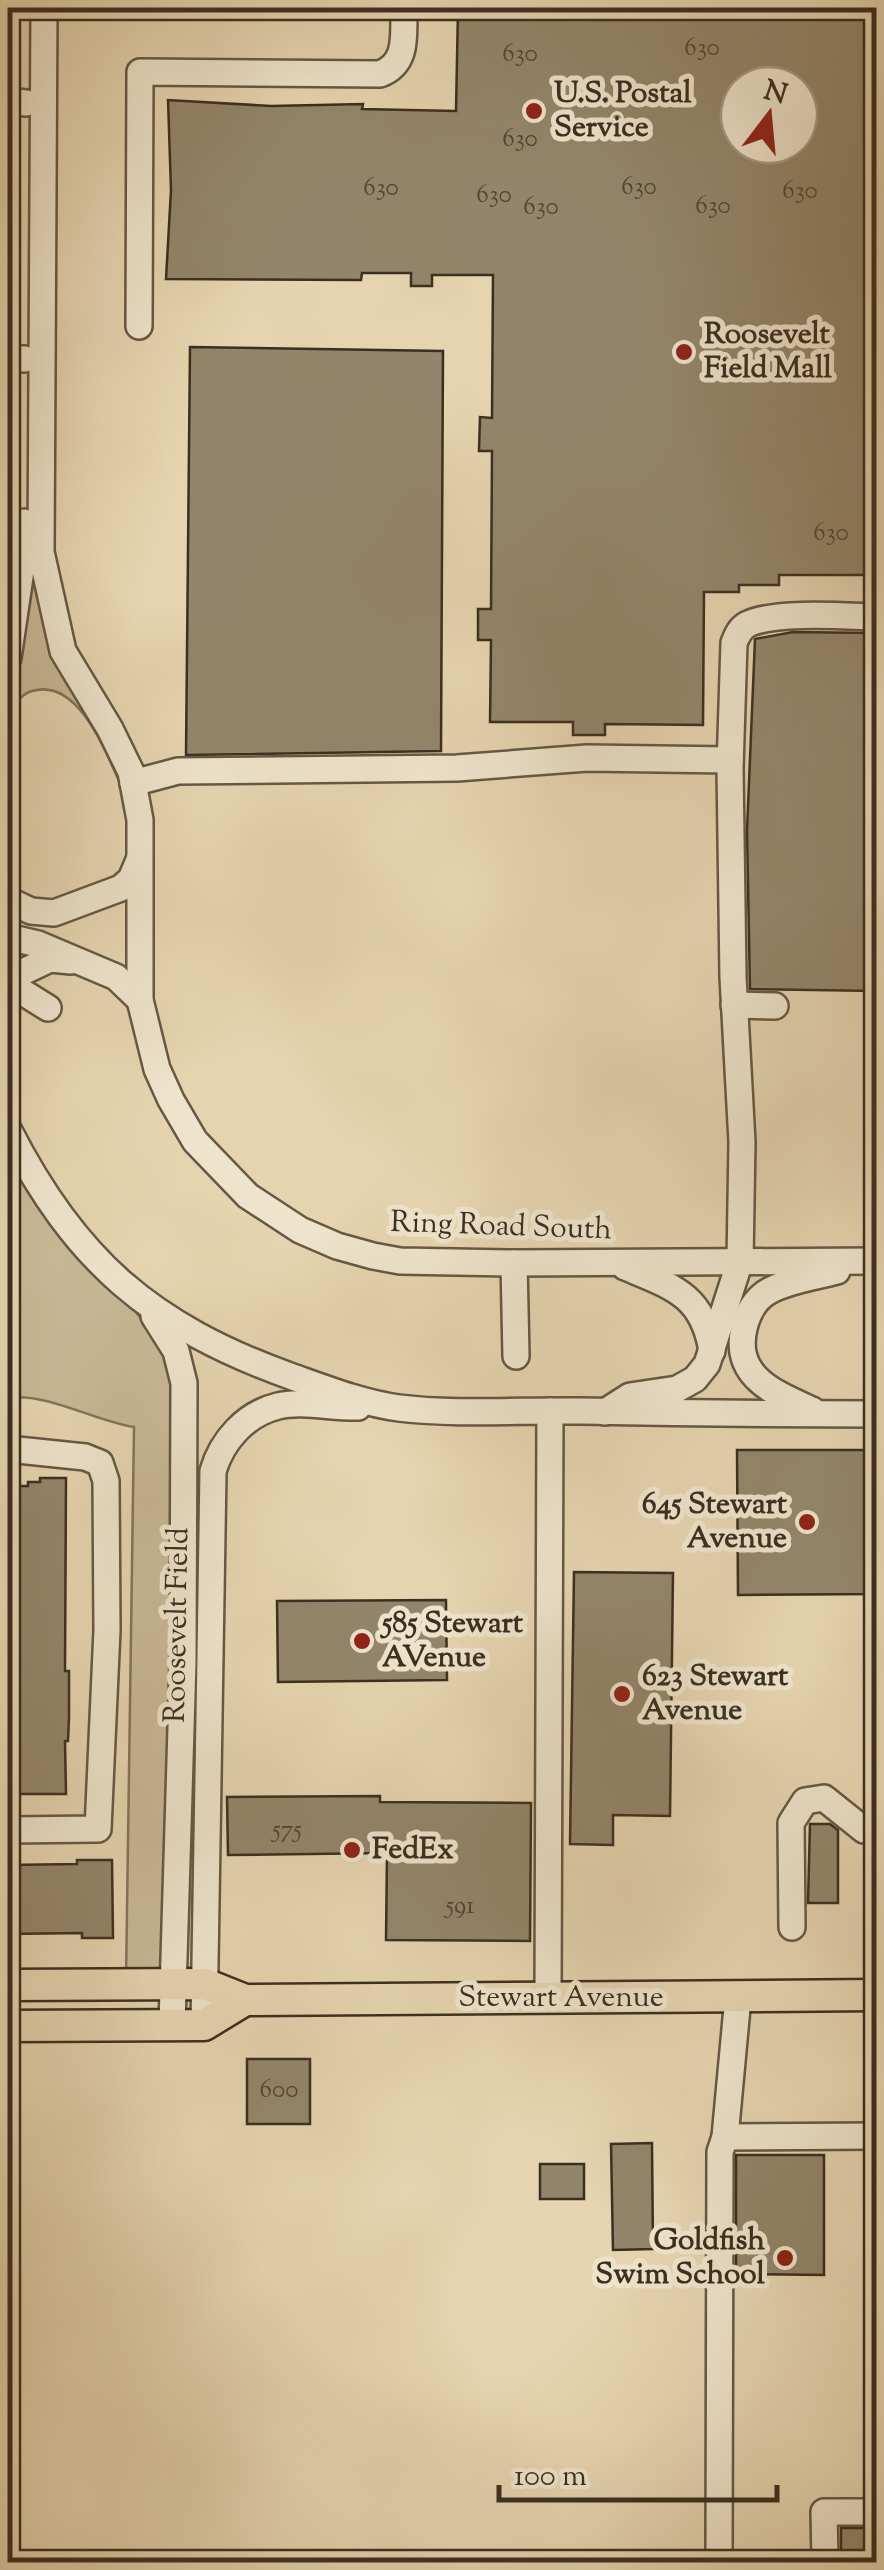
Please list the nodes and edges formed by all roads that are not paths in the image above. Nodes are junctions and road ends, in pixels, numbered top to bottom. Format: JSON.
{"nodes":[{"id":1,"x":26,"y":8,"type":"edge"},
{"id":2,"x":44,"y":8,"type":"edge"},
{"id":3,"x":404,"y":8,"type":"edge"},
{"id":4,"x":14,"y":102,"type":"edge"},
{"id":5,"x":139,"y":326,"type":"dead end"},
{"id":6,"x":16,"y":359,"type":"edge"},
{"id":7,"x":16,"y":550,"type":"edge"},
{"id":8,"x":876,"y":616,"type":"edge"},
{"id":9,"x":8,"y":658,"type":"edge"},
{"id":10,"x":730,"y":760,"type":"junction"},
{"id":11,"x":133,"y":783,"type":"junction"},
{"id":12,"x":140,"y":859,"type":"junction"},
{"id":13,"x":8,"y":900,"type":"edge"},
{"id":14,"x":8,"y":937,"type":"edge"},
{"id":15,"x":81,"y":961,"type":"junction"},
{"id":16,"x":8,"y":981,"type":"edge"},
{"id":17,"x":140,"y":1000,"type":"junction"},
{"id":18,"x":734,"y":1005,"type":"junction"},
{"id":19,"x":775,"y":1006,"type":"dead end"},
{"id":20,"x":48,"y":1008,"type":"dead end"},
{"id":21,"x":8,"y":1129,"type":"edge"},
{"id":22,"x":874,"y":1261,"type":"edge"},
{"id":23,"x":740,"y":1262,"type":"junction"},
{"id":24,"x":514,"y":1263,"type":"junction"},
{"id":25,"x":616,"y":1263,"type":"junction"},
{"id":26,"x":148,"y":1308,"type":"junction"},
{"id":27,"x":712,"y":1351,"type":"junction"},
{"id":28,"x":516,"y":1356,"type":"dead end"},
{"id":29,"x":386,"y":1406,"type":"junction"},
{"id":30,"x":550,"y":1410,"type":"junction"},
{"id":31,"x":605,"y":1412,"type":"junction"},
{"id":32,"x":822,"y":1414,"type":"junction"},
{"id":33,"x":876,"y":1414,"type":"edge"},
{"id":34,"x":8,"y":1450,"type":"edge"},
{"id":35,"x":8,"y":1830,"type":"edge"},
{"id":36,"x":864,"y":1830,"type":"dead end"},
{"id":37,"x":792,"y":1927,"type":"dead end"},
{"id":38,"x":173,"y":1984,"type":"junction"},
{"id":39,"x":205,"y":1984,"type":"junction"},
{"id":40,"x":8,"y":1985,"type":"edge"},
{"id":41,"x":738,"y":1996,"type":"junction"},
{"id":42,"x":876,"y":1996,"type":"edge"},
{"id":43,"x":548,"y":1998,"type":"junction"},
{"id":44,"x":246,"y":2000,"type":"junction"},
{"id":45,"x":172,"y":2024,"type":"junction"},
{"id":46,"x":204,"y":2025,"type":"junction"},
{"id":47,"x":8,"y":2026,"type":"edge"},
{"id":48,"x":876,"y":2136,"type":"edge"},
{"id":49,"x":725,"y":2137,"type":"junction"},
{"id":50,"x":876,"y":2512,"type":"edge"},
{"id":51,"x":719,"y":2562,"type":"edge"},
{"id":52,"x":825,"y":2562,"type":"edge"}],
"edges":[{"from":1,"to":4,"type":"street"},
{"from":2,"to":11,"type":"street","name":"Ring Road South"},
{"from":3,"to":5,"type":"street"},
{"from":4,"to":6,"type":"street"},
{"from":6,"to":7,"type":"street"},
{"from":7,"to":9,"type":"street"},
{"from":8,"to":10,"type":"street"},
{"from":10,"to":11,"type":"street"},
{"from":10,"to":18,"type":"street"},
{"from":11,"to":12,"type":"street","name":"Ring Road South"},
{"from":12,"to":13,"type":"street"},
{"from":12,"to":17,"type":"street","name":"Ring Road South"},
{"from":14,"to":15,"type":"street"},
{"from":15,"to":16,"type":"street"},
{"from":15,"to":17,"type":"street"},
{"from":16,"to":20,"type":"street"},
{"from":17,"to":24,"type":"street","name":"Ring Road South"},
{"from":18,"to":19,"type":"street"},
{"from":18,"to":23,"type":"street"},
{"from":21,"to":26,"type":"street"},
{"from":22,"to":23,"type":"street","name":"Ring Road South"},
{"from":22,"to":32,"type":"street"},
{"from":23,"to":25,"type":"street","name":"Ring Road South"},
{"from":23,"to":27,"type":"street"},
{"from":24,"to":25,"type":"street","name":"Ring Road South"},
{"from":24,"to":28,"type":"street"},
{"from":25,"to":27,"type":"street"},
{"from":26,"to":29,"type":"street"},
{"from":26,"to":38,"type":"street","name":"Roosevelt Field"},
{"from":27,"to":31,"type":"street"},
{"from":29,"to":30,"type":"street"},
{"from":29,"to":39,"type":"street","name":"Roosevelt Field"},
{"from":30,"to":31,"type":"street"},
{"from":30,"to":43,"type":"street"},
{"from":31,"to":32,"type":"street"},
{"from":32,"to":33,"type":"street"},
{"from":34,"to":35,"type":"street"},
{"from":36,"to":37,"type":"street"},
{"from":38,"to":39,"type":"main road","name":"Stewart Avenue"},
{"from":38,"to":40,"type":"main road","name":"Stewart Avenue"},
{"from":38,"to":45,"type":"street","name":"Roosevelt Field"},
{"from":39,"to":44,"type":"main road","name":"Stewart Avenue"},
{"from":39,"to":46,"type":"street","name":"Roosevelt Field"},
{"from":41,"to":42,"type":"main road","name":"Stewart Avenue"},
{"from":41,"to":43,"type":"main road","name":"Stewart Avenue"},
{"from":41,"to":49,"type":"street"},
{"from":43,"to":44,"type":"main road","name":"Stewart Avenue"},
{"from":44,"to":46,"type":"main road"},
{"from":45,"to":46,"type":"main road"},
{"from":45,"to":47,"type":"main road"},
{"from":48,"to":49,"type":"street"},
{"from":49,"to":51,"type":"street"},
{"from":50,"to":52,"type":"street"}]}
